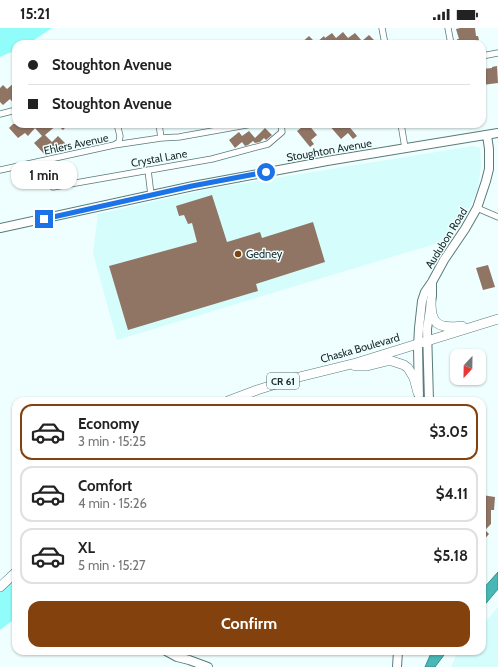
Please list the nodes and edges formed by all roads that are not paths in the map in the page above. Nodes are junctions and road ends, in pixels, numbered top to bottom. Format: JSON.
{"nodes":[{"id":1,"x":382,"y":28,"type":"edge"},
{"id":2,"x":448,"y":28,"type":"edge"},
{"id":3,"x":384,"y":40,"type":"edge"},
{"id":4,"x":450,"y":40,"type":"edge"},
{"id":5,"x":498,"y":53,"type":"edge"},
{"id":6,"x":486,"y":55,"type":"edge"},
{"id":7,"x":12,"y":111,"type":"edge"},
{"id":8,"x":0,"y":114,"type":"edge"},
{"id":9,"x":118,"y":128,"type":"edge"},
{"id":10,"x":160,"y":128,"type":"edge"},
{"id":11,"x":230,"y":128,"type":"edge"},
{"id":12,"x":282,"y":128,"type":"edge"},
{"id":13,"x":401,"y":128,"type":"edge"},
{"id":14,"x":498,"y":133,"type":"edge"},
{"id":15,"x":487,"y":135,"type":"junction"},
{"id":16,"x":161,"y":138,"type":"junction"},
{"id":17,"x":114,"y":145,"type":"junction"},
{"id":18,"x":405,"y":148,"type":"junction"},
{"id":19,"x":46,"y":160,"type":"junction"},
{"id":20,"x":0,"y":170,"type":"edge"},
{"id":21,"x":148,"y":170,"type":"junction"},
{"id":22,"x":151,"y":194,"type":"junction"},
{"id":23,"x":477,"y":208,"type":"junction"},
{"id":24,"x":498,"y":217,"type":"edge"},
{"id":25,"x":0,"y":228,"type":"edge"},
{"id":26,"x":432,"y":282,"type":"junction"},
{"id":27,"x":431,"y":301,"type":"junction"},
{"id":28,"x":494,"y":320,"type":"edge"},
{"id":29,"x":428,"y":341,"type":"junction"},
{"id":30,"x":418,"y":344,"type":"junction"},
{"id":31,"x":339,"y":367,"type":"junction"},
{"id":32,"x":239,"y":397,"type":"edge"},
{"id":33,"x":418,"y":397,"type":"edge"},
{"id":34,"x":429,"y":397,"type":"edge"},
{"id":35,"x":12,"y":576,"type":"edge"},
{"id":36,"x":12,"y":580,"type":"edge"},
{"id":37,"x":0,"y":587,"type":"edge"},
{"id":38,"x":173,"y":655,"type":"edge"},
{"id":39,"x":183,"y":655,"type":"edge"},
{"id":40,"x":398,"y":655,"type":"edge"},
{"id":41,"x":189,"y":660,"type":"junction"},
{"id":42,"x":208,"y":667,"type":"edge"},
{"id":43,"x":397,"y":667,"type":"edge"}],
"edges":[{"from":1,"to":3,"type":"street"},
{"from":2,"to":4,"type":"street"},
{"from":5,"to":6,"type":"street"},
{"from":7,"to":8,"type":"street"},
{"from":9,"to":17,"type":"street"},
{"from":10,"to":16,"type":"street"},
{"from":11,"to":16,"type":"street","name":"Ehlers Avenue"},
{"from":12,"to":21,"type":"street","name":"Crystal Lane"},
{"from":13,"to":18,"type":"street"},
{"from":14,"to":15,"type":"street","name":"Stoughton Avenue"},
{"from":15,"to":18,"type":"street","name":"Stoughton Avenue"},
{"from":15,"to":23,"type":"street","name":"Audubon Road"},
{"from":16,"to":17,"type":"street","name":"Ehlers Avenue"},
{"from":17,"to":19,"type":"street","name":"Ehlers Avenue"},
{"from":18,"to":22,"type":"street","name":"Stoughton Avenue"},
{"from":19,"to":20,"type":"street","name":"Ehlers Avenue"},
{"from":19,"to":21,"type":"street","name":"Crystal Lane"},
{"from":21,"to":22,"type":"street"},
{"from":22,"to":25,"type":"street","name":"Stoughton Avenue"},
{"from":23,"to":24,"type":"street"},
{"from":23,"to":26,"type":"street","name":"Audubon Road"},
{"from":26,"to":27,"type":"street","name":"Audubon Road"},
{"from":26,"to":30,"type":"street","name":"Audubon Road"},
{"from":27,"to":28,"type":"main road"},
{"from":27,"to":29,"type":"street","name":"Audubon Road"},
{"from":28,"to":29,"type":"main road","name":"Chaska Boulevard","number":"CR 61"},
{"from":29,"to":30,"type":"main road","name":"Chaska Boulevard","number":"CR 61"},
{"from":29,"to":34,"type":"street","name":"Audubon Road"},
{"from":30,"to":31,"type":"main road","name":"Chaska Boulevard","number":"CR 61"},
{"from":30,"to":33,"type":"street","name":"Audubon Road"},
{"from":31,"to":32,"type":"main road","name":"Chaska Boulevard","number":"CR 61"},
{"from":31,"to":33,"type":"main road"},
{"from":35,"to":37,"type":"main road"},
{"from":36,"to":37,"type":"street"},
{"from":38,"to":41,"type":"street"},
{"from":39,"to":41,"type":"street"},
{"from":40,"to":43,"type":"street"},
{"from":41,"to":42,"type":"street"}]}
